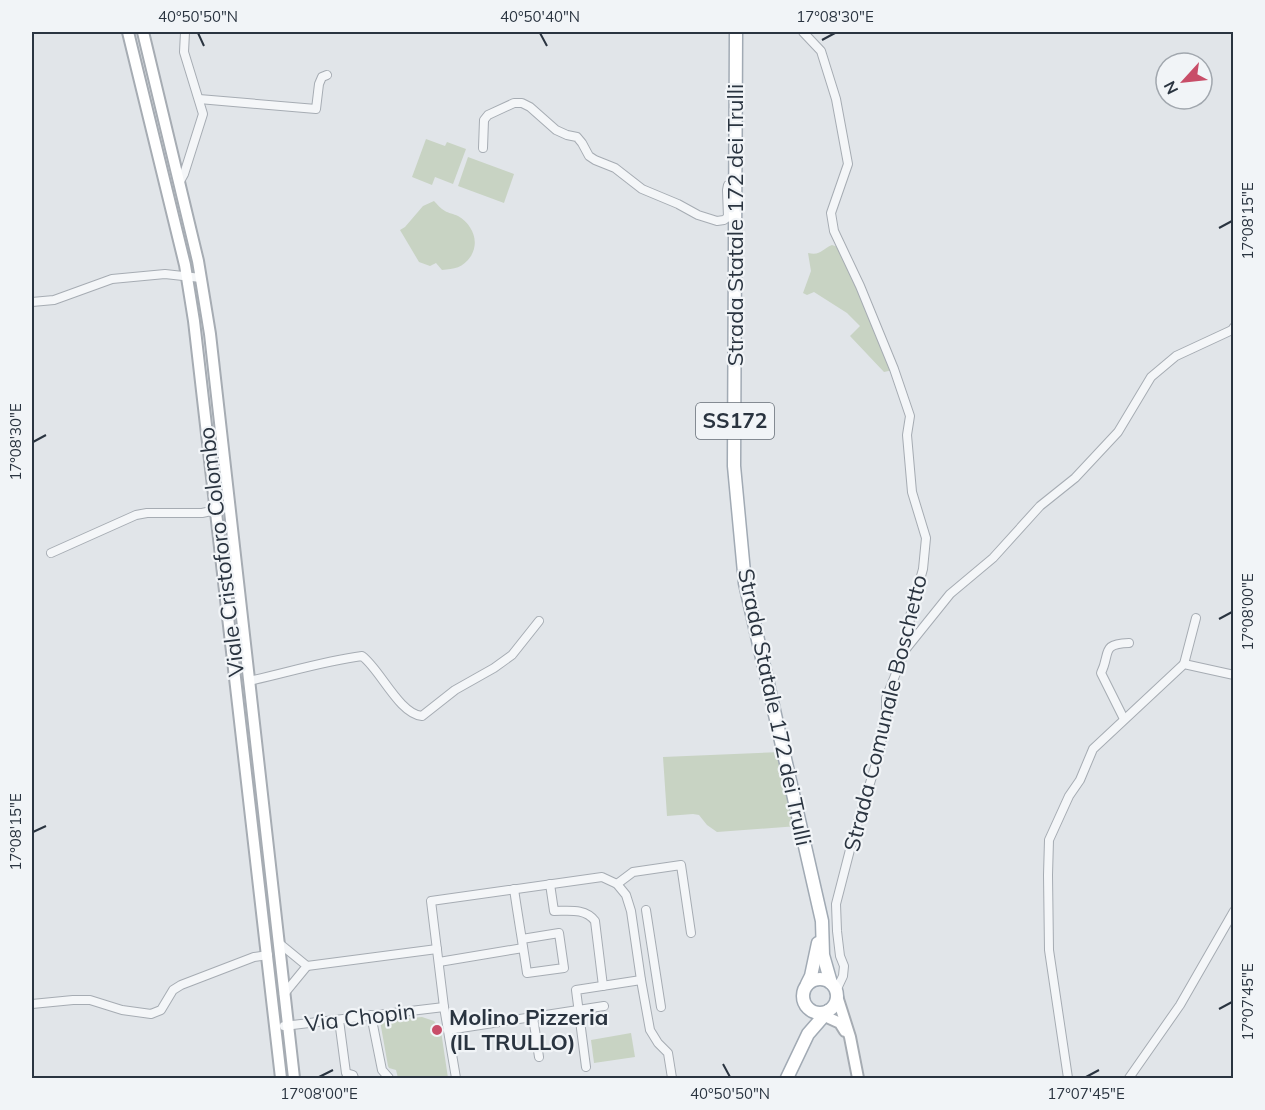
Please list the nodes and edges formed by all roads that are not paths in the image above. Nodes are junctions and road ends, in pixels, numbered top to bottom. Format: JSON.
{"nodes":[{"id":1,"x":128,"y":32,"type":"edge"},
{"id":2,"x":143,"y":32,"type":"edge"},
{"id":3,"x":185,"y":32,"type":"edge"},
{"id":4,"x":736,"y":32,"type":"edge"},
{"id":5,"x":803,"y":32,"type":"edge"},
{"id":6,"x":327,"y":75,"type":"dead end"},
{"id":7,"x":199,"y":99,"type":"junction"},
{"id":8,"x":483,"y":148,"type":"dead end"},
{"id":9,"x":179,"y":183,"type":"junction"},
{"id":10,"x":736,"y":183,"type":"junction"},
{"id":11,"x":187,"y":278,"type":"junction"},
{"id":12,"x":201,"y":278,"type":"junction"},
{"id":13,"x":32,"y":302,"type":"edge"},
{"id":14,"x":1233,"y":327,"type":"edge"},
{"id":15,"x":216,"y":510,"type":"junction"},
{"id":16,"x":51,"y":553,"type":"dead end"},
{"id":17,"x":1196,"y":618,"type":"dead end"},
{"id":18,"x":539,"y":621,"type":"dead end"},
{"id":19,"x":1129,"y":643,"type":"dead end"},
{"id":20,"x":904,"y":651,"type":"junction"},
{"id":21,"x":1184,"y":664,"type":"junction"},
{"id":22,"x":1233,"y":675,"type":"edge"},
{"id":23,"x":249,"y":681,"type":"junction"},
{"id":24,"x":1124,"y":719,"type":"junction"},
{"id":25,"x":256,"y":738,"type":"junction"},
{"id":26,"x":243,"y":740,"type":"junction"},
{"id":27,"x":550,"y":884,"type":"junction"},
{"id":28,"x":617,"y":884,"type":"junction"},
{"id":29,"x":514,"y":889,"type":"junction"},
{"id":30,"x":646,"y":910,"type":"dead end"},
{"id":31,"x":1233,"y":911,"type":"edge"},
{"id":32,"x":822,"y":921,"type":"junction"},
{"id":33,"x":691,"y":933,"type":"dead end"},
{"id":34,"x":650,"y":935,"type":"junction"},
{"id":35,"x":635,"y":938,"type":"junction"},
{"id":36,"x":522,"y":939,"type":"junction"},
{"id":37,"x":279,"y":943,"type":"junction"},
{"id":38,"x":523,"y":948,"type":"junction"},
{"id":39,"x":437,"y":949,"type":"junction"},
{"id":40,"x":267,"y":955,"type":"junction"},
{"id":41,"x":840,"y":956,"type":"junction"},
{"id":42,"x":439,"y":962,"type":"junction"},
{"id":43,"x":307,"y":966,"type":"junction"},
{"id":44,"x":641,"y":980,"type":"junction"},
{"id":45,"x":826,"y":984,"type":"junction"},
{"id":46,"x":603,"y":986,"type":"junction"},
{"id":47,"x":284,"y":994,"type":"junction"},
{"id":48,"x":32,"y":1004,"type":"edge"},
{"id":49,"x":604,"y":1006,"type":"dead end"},
{"id":50,"x":806,"y":1006,"type":"junction"},
{"id":51,"x":444,"y":1007,"type":"junction"},
{"id":52,"x":661,"y":1007,"type":"dead end"},
{"id":53,"x":578,"y":1010,"type":"junction"},
{"id":54,"x":371,"y":1015,"type":"junction"},
{"id":55,"x":825,"y":1016,"type":"junction"},
{"id":56,"x":533,"y":1017,"type":"junction"},
{"id":57,"x":339,"y":1020,"type":"junction"},
{"id":58,"x":289,"y":1026,"type":"junction"},
{"id":59,"x":276,"y":1028,"type":"junction"},
{"id":60,"x":448,"y":1030,"type":"junction"},
{"id":61,"x":808,"y":1034,"type":"junction"},
{"id":62,"x":850,"y":1042,"type":"junction"},
{"id":63,"x":539,"y":1057,"type":"dead end"},
{"id":64,"x":586,"y":1067,"type":"dead end"},
{"id":65,"x":281,"y":1078,"type":"edge"},
{"id":66,"x":294,"y":1078,"type":"edge"},
{"id":67,"x":354,"y":1078,"type":"edge"},
{"id":68,"x":389,"y":1078,"type":"edge"},
{"id":69,"x":456,"y":1078,"type":"edge"},
{"id":70,"x":672,"y":1078,"type":"edge"},
{"id":71,"x":787,"y":1078,"type":"edge"},
{"id":72,"x":858,"y":1078,"type":"edge"},
{"id":73,"x":1068,"y":1078,"type":"edge"},
{"id":74,"x":1129,"y":1078,"type":"edge"}],
"edges":[{"from":1,"to":11,"type":"main road","name":"Viale Cristoforo Colombo"},
{"from":2,"to":9,"type":"main road","name":"Viale Cristoforo Colombo"},
{"from":3,"to":7,"type":"street"},
{"from":4,"to":10,"type":"main road","name":"Strada Statale 172 dei Trulli","number":"SS172"},
{"from":5,"to":20,"type":"street","name":"Strada Comunale Boschetto"},
{"from":6,"to":7,"type":"street"},
{"from":7,"to":9,"type":"street"},
{"from":8,"to":10,"type":"street"},
{"from":9,"to":12,"type":"main road","name":"Viale Cristoforo Colombo"},
{"from":10,"to":32,"type":"main road","name":"Strada Statale 172 dei Trulli","number":"SS172"},
{"from":11,"to":12,"type":"street"},
{"from":11,"to":13,"type":"street"},
{"from":11,"to":15,"type":"main road","name":"Viale Cristoforo Colombo"},
{"from":12,"to":23,"type":"main road","name":"Viale Cristoforo Colombo"},
{"from":14,"to":20,"type":"street"},
{"from":15,"to":16,"type":"street"},
{"from":15,"to":26,"type":"main road","name":"Viale Cristoforo Colombo"},
{"from":17,"to":21,"type":"street"},
{"from":18,"to":23,"type":"street"},
{"from":19,"to":24,"type":"street"},
{"from":20,"to":41,"type":"street","name":"Strada Comunale Boschetto"},
{"from":21,"to":22,"type":"street"},
{"from":21,"to":24,"type":"street"},
{"from":23,"to":25,"type":"main road","name":"Viale Cristoforo Colombo"},
{"from":24,"to":73,"type":"street"},
{"from":25,"to":26,"type":"street"},
{"from":25,"to":37,"type":"main road","name":"Viale Cristoforo Colombo"},
{"from":26,"to":40,"type":"main road","name":"Viale Cristoforo Colombo"},
{"from":27,"to":28,"type":"street"},
{"from":27,"to":29,"type":"street"},
{"from":27,"to":46,"type":"street"},
{"from":28,"to":33,"type":"street"},
{"from":28,"to":35,"type":"street"},
{"from":29,"to":36,"type":"street"},
{"from":29,"to":39,"type":"street"},
{"from":30,"to":34,"type":"street"},
{"from":31,"to":74,"type":"street"},
{"from":32,"to":45,"type":"main road","name":"Strada Statale 172 dei Trulli","number":"SS172"},
{"from":32,"to":45,"type":"main road"},
{"from":34,"to":35,"type":"street"},
{"from":34,"to":52,"type":"street"},
{"from":35,"to":44,"type":"street"},
{"from":36,"to":38,"type":"street"},
{"from":36,"to":38,"type":"street"},
{"from":37,"to":43,"type":"street"},
{"from":37,"to":47,"type":"main road","name":"Viale Cristoforo Colombo"},
{"from":38,"to":42,"type":"street"},
{"from":39,"to":42,"type":"street"},
{"from":39,"to":43,"type":"street"},
{"from":40,"to":48,"type":"street"},
{"from":40,"to":59,"type":"main road","name":"Viale Cristoforo Colombo"},
{"from":41,"to":45,"type":"street"},
{"from":41,"to":45,"type":"street","name":"Strada Comunale Boschetto"},
{"from":42,"to":51,"type":"street"},
{"from":43,"to":47,"type":"street"},
{"from":44,"to":46,"type":"street"},
{"from":44,"to":70,"type":"street"},
{"from":45,"to":50,"type":"main road"},
{"from":45,"to":55,"type":"main road"},
{"from":45,"to":62,"type":"main road"},
{"from":46,"to":53,"type":"street"},
{"from":47,"to":58,"type":"main road","name":"Viale Cristoforo Colombo"},
{"from":49,"to":53,"type":"street"},
{"from":50,"to":55,"type":"main road"},
{"from":50,"to":61,"type":"main road"},
{"from":51,"to":54,"type":"street","name":"Via Chopin"},
{"from":51,"to":60,"type":"street"},
{"from":53,"to":56,"type":"street"},
{"from":53,"to":64,"type":"street"},
{"from":54,"to":57,"type":"street","name":"Via Chopin"},
{"from":54,"to":68,"type":"street"},
{"from":55,"to":61,"type":"main road"},
{"from":55,"to":62,"type":"main road"},
{"from":56,"to":60,"type":"street"},
{"from":56,"to":63,"type":"street"},
{"from":57,"to":58,"type":"street","name":"Via Chopin"},
{"from":57,"to":67,"type":"street"},
{"from":58,"to":59,"type":"street","name":"Via Chopin"},
{"from":58,"to":66,"type":"main road","name":"Viale Cristoforo Colombo"},
{"from":59,"to":65,"type":"main road","name":"Viale Cristoforo Colombo"},
{"from":60,"to":69,"type":"street"},
{"from":61,"to":71,"type":"main road"},
{"from":62,"to":72,"type":"main road"}]}
